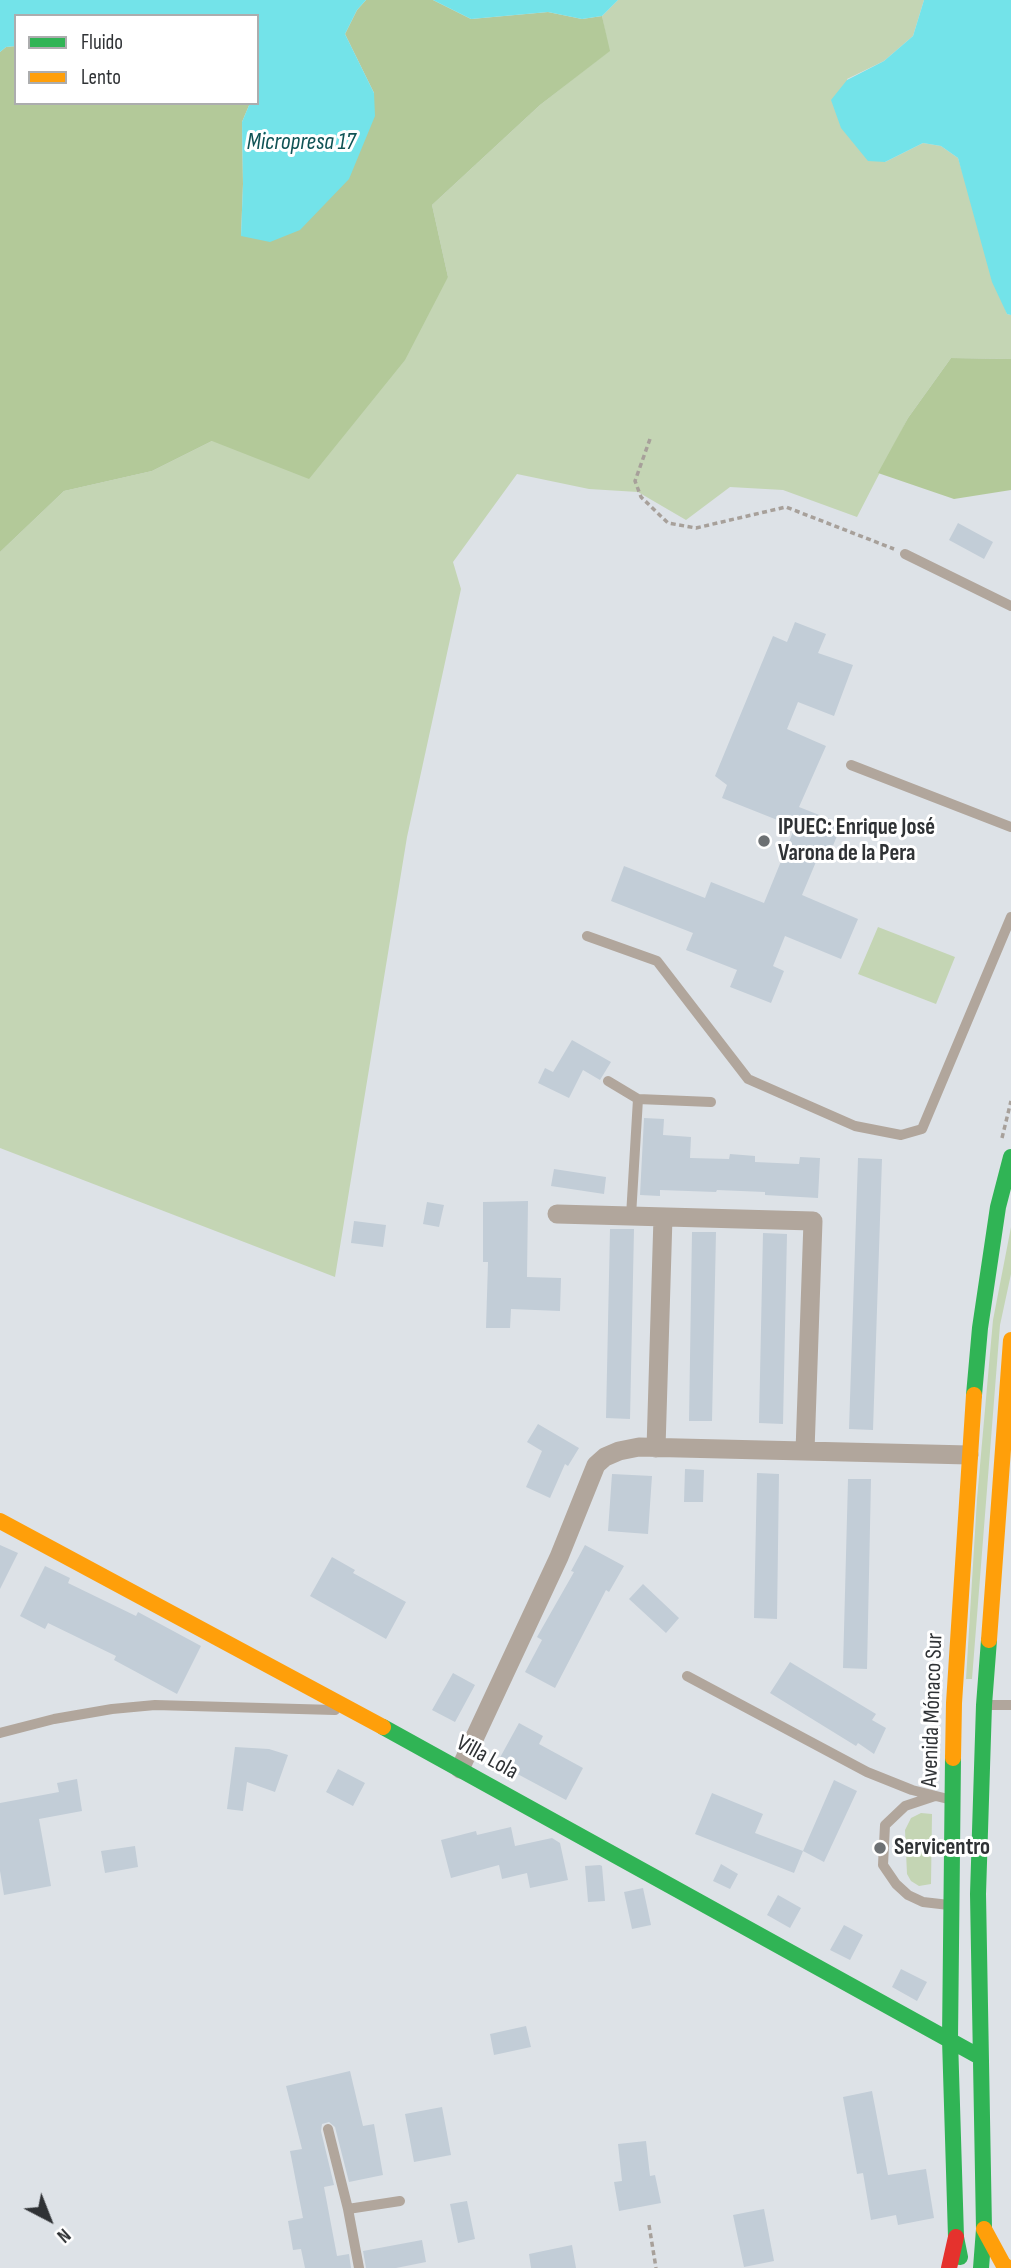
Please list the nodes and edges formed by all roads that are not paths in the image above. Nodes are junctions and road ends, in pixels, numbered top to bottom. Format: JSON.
{"nodes":[{"id":1,"x":905,"y":554,"type":"road end"},
{"id":2,"x":1011,"y":606,"type":"edge"},
{"id":3,"x":851,"y":765,"type":"dead end"},
{"id":4,"x":1011,"y":827,"type":"edge"},
{"id":5,"x":1011,"y":917,"type":"edge"},
{"id":6,"x":587,"y":936,"type":"dead end"},
{"id":7,"x":608,"y":1081,"type":"dead end"},
{"id":8,"x":638,"y":1099,"type":"junction"},
{"id":9,"x":711,"y":1102,"type":"dead end"},
{"id":10,"x":1011,"y":1157,"type":"edge"},
{"id":11,"x":557,"y":1214,"type":"dead end"},
{"id":12,"x":631,"y":1216,"type":"junction"},
{"id":13,"x":663,"y":1217,"type":"junction"},
{"id":14,"x":1011,"y":1340,"type":"edge"},
{"id":15,"x":656,"y":1448,"type":"junction"},
{"id":16,"x":805,"y":1451,"type":"junction"},
{"id":17,"x":969,"y":1455,"type":"junction"},
{"id":18,"x":0,"y":1521,"type":"edge"},
{"id":19,"x":687,"y":1676,"type":"dead end"},
{"id":20,"x":954,"y":1703,"type":"junction"},
{"id":21,"x":984,"y":1705,"type":"junction"},
{"id":22,"x":1011,"y":1705,"type":"edge"},
{"id":23,"x":353,"y":1710,"type":"junction"},
{"id":24,"x":0,"y":1733,"type":"edge"},
{"id":25,"x":460,"y":1769,"type":"junction"},
{"id":26,"x":935,"y":1796,"type":"junction"},
{"id":27,"x":952,"y":1800,"type":"junction"},
{"id":28,"x":980,"y":1801,"type":"junction"},
{"id":29,"x":950,"y":1905,"type":"junction"},
{"id":30,"x":950,"y":2039,"type":"junction"},
{"id":31,"x":980,"y":2057,"type":"junction"},
{"id":32,"x":328,"y":2129,"type":"dead end"},
{"id":33,"x":400,"y":2201,"type":"dead end"},
{"id":34,"x":348,"y":2209,"type":"junction"},
{"id":35,"x":984,"y":2229,"type":"junction"},
{"id":36,"x":957,"y":2237,"type":"junction"},
{"id":37,"x":359,"y":2268,"type":"edge"},
{"id":38,"x":949,"y":2268,"type":"edge"},
{"id":39,"x":962,"y":2268,"type":"edge"},
{"id":40,"x":981,"y":2268,"type":"edge"},
{"id":41,"x":1008,"y":2268,"type":"edge"}],
"edges":[{"from":1,"to":2,"type":"lane"},
{"from":3,"to":4,"type":"lane"},
{"from":5,"to":6,"type":"lane"},
{"from":7,"to":8,"type":"lane"},
{"from":8,"to":9,"type":"lane"},
{"from":8,"to":12,"type":"lane"},
{"from":10,"to":17,"type":"main road","name":"Avenida Mónaco Sur"},
{"from":11,"to":12,"type":"street"},
{"from":12,"to":13,"type":"street"},
{"from":13,"to":15,"type":"street"},
{"from":13,"to":16,"type":"street"},
{"from":14,"to":21,"type":"main road"},
{"from":15,"to":16,"type":"street"},
{"from":15,"to":25,"type":"street"},
{"from":16,"to":17,"type":"street"},
{"from":17,"to":20,"type":"main road","name":"Avenida Mónaco Sur"},
{"from":18,"to":23,"type":"main road","name":"Villa Lola"},
{"from":19,"to":26,"type":"lane"},
{"from":20,"to":21,"type":"main road"},
{"from":20,"to":27,"type":"main road","name":"Avenida Mónaco Sur"},
{"from":21,"to":22,"type":"lane"},
{"from":21,"to":28,"type":"main road"},
{"from":23,"to":24,"type":"lane"},
{"from":23,"to":25,"type":"main road","name":"Villa Lola"},
{"from":25,"to":30,"type":"main road","name":"Villa Lola"},
{"from":26,"to":27,"type":"lane"},
{"from":26,"to":29,"type":"lane"},
{"from":27,"to":28,"type":"main road"},
{"from":27,"to":29,"type":"main road","name":"Avenida Mónaco Sur"},
{"from":28,"to":31,"type":"main road"},
{"from":29,"to":30,"type":"main road","name":"Avenida Mónaco Sur"},
{"from":30,"to":31,"type":"main road","name":"Villa Lola"},
{"from":30,"to":36,"type":"main road","name":"Avenida Mónaco Sur"},
{"from":31,"to":35,"type":"main road"},
{"from":32,"to":34,"type":"lane"},
{"from":33,"to":34,"type":"lane"},
{"from":34,"to":37,"type":"lane"},
{"from":35,"to":40,"type":"main road"},
{"from":35,"to":41,"type":"main road"},
{"from":36,"to":38,"type":"main road"},
{"from":36,"to":39,"type":"main road","name":"Avenida Mónaco Sur"}]}
